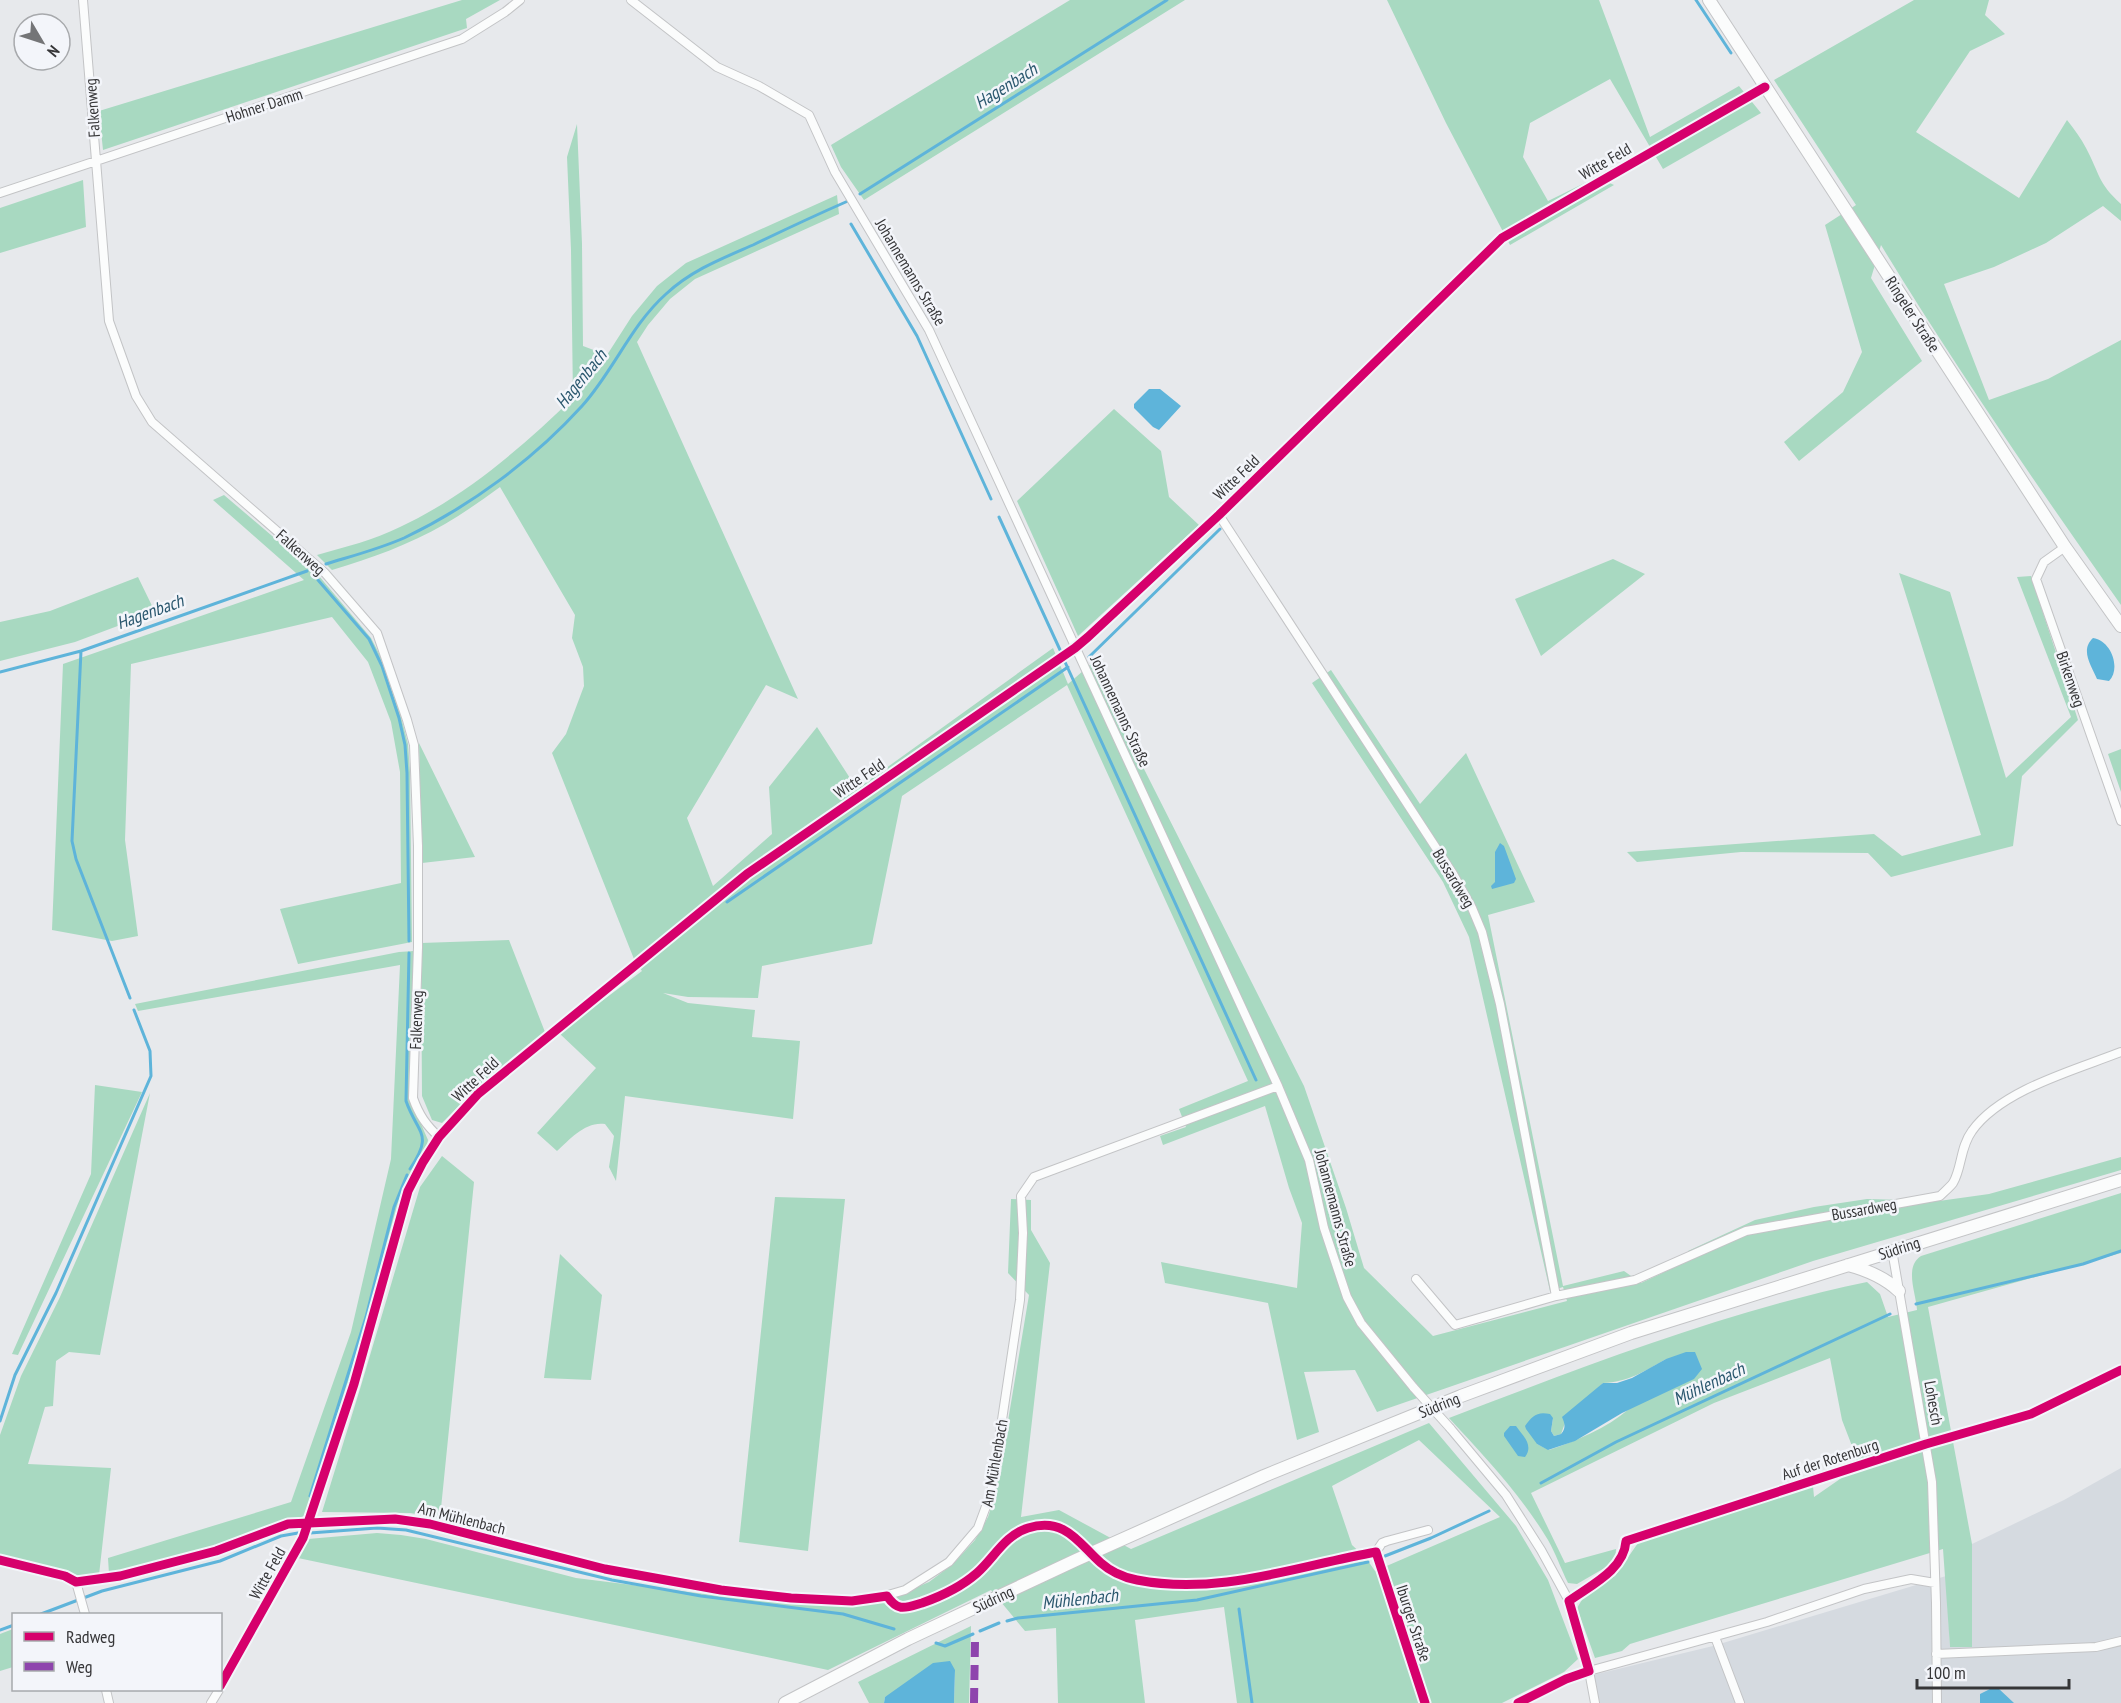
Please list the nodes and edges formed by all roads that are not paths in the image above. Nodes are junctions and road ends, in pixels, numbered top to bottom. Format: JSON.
{"nodes":[{"id":1,"x":83,"y":0,"type":"edge"},
{"id":2,"x":520,"y":0,"type":"edge"},
{"id":3,"x":631,"y":0,"type":"edge"},
{"id":4,"x":1709,"y":0,"type":"edge"},
{"id":5,"x":1765,"y":87,"type":"junction"},
{"id":6,"x":96,"y":162,"type":"junction"},
{"id":7,"x":0,"y":194,"type":"edge"},
{"id":8,"x":1219,"y":515,"type":"junction"},
{"id":9,"x":2065,"y":547,"type":"junction"},
{"id":10,"x":2121,"y":626,"type":"edge"},
{"id":11,"x":1075,"y":648,"type":"junction"},
{"id":12,"x":2121,"y":821,"type":"edge"},
{"id":13,"x":2121,"y":1052,"type":"edge"},
{"id":14,"x":1278,"y":1086,"type":"junction"},
{"id":15,"x":439,"y":1137,"type":"junction"},
{"id":16,"x":2121,"y":1179,"type":"edge"},
{"id":17,"x":1892,"y":1250,"type":"junction"},
{"id":18,"x":1848,"y":1265,"type":"junction"},
{"id":19,"x":1416,"y":1279,"type":"dead end"},
{"id":20,"x":1899,"y":1291,"type":"junction"},
{"id":21,"x":1556,"y":1296,"type":"junction"},
{"id":22,"x":2121,"y":1370,"type":"edge"},
{"id":23,"x":1926,"y":1444,"type":"junction"},
{"id":24,"x":309,"y":1522,"type":"junction"},
{"id":25,"x":1428,"y":1530,"type":"dead end"},
{"id":26,"x":0,"y":1560,"type":"edge"},
{"id":27,"x":76,"y":1582,"type":"junction"},
{"id":28,"x":1935,"y":1583,"type":"junction"},
{"id":29,"x":1569,"y":1601,"type":"junction"},
{"id":30,"x":85,"y":1613,"type":"edge"},
{"id":31,"x":1715,"y":1637,"type":"junction"},
{"id":32,"x":2121,"y":1641,"type":"edge"},
{"id":33,"x":1936,"y":1654,"type":"junction"},
{"id":34,"x":1588,"y":1671,"type":"junction"},
{"id":35,"x":222,"y":1684,"type":"edge"},
{"id":36,"x":786,"y":1703,"type":"edge"},
{"id":37,"x":1425,"y":1703,"type":"edge"},
{"id":38,"x":1518,"y":1703,"type":"edge"},
{"id":39,"x":1594,"y":1703,"type":"edge"},
{"id":40,"x":1740,"y":1703,"type":"edge"},
{"id":41,"x":1937,"y":1703,"type":"edge"}],
"edges":[{"from":1,"to":6,"type":"street","name":"Falkenweg"},
{"from":2,"to":6,"type":"street","name":"Hohner Damm"},
{"from":3,"to":11,"type":"street","name":"Johannemanns Straße"},
{"from":4,"to":5,"type":"main road","name":"Ringeler Straße"},
{"from":5,"to":8,"type":"street","name":"Witte Feld"},
{"from":5,"to":9,"type":"main road","name":"Ringeler Straße"},
{"from":6,"to":7,"type":"street","name":"Hohner Damm"},
{"from":6,"to":15,"type":"street","name":"Falkenweg"},
{"from":8,"to":11,"type":"street","name":"Witte Feld"},
{"from":8,"to":21,"type":"street","name":"Bussardweg"},
{"from":9,"to":10,"type":"main road","name":"Ringeler Straße"},
{"from":9,"to":12,"type":"street","name":"Birkenweg"},
{"from":11,"to":14,"type":"street","name":"Johannemanns Straße"},
{"from":11,"to":15,"type":"street","name":"Witte Feld"},
{"from":13,"to":21,"type":"street","name":"Bussardweg"},
{"from":14,"to":24,"type":"street","name":"Am Mühlenbach"},
{"from":14,"to":29,"type":"street","name":"Johannemanns Straße","bridge":true},
{"from":15,"to":24,"type":"street","name":"Witte Feld"},
{"from":16,"to":17,"type":"main road","name":"Südring"},
{"from":17,"to":18,"type":"main road","name":"Südring"},
{"from":17,"to":20,"type":"street","name":"Lohesch"},
{"from":18,"to":20,"type":"main road"},
{"from":18,"to":36,"type":"main road","name":"Südring"},
{"from":19,"to":21,"type":"street","name":"Bussardweg"},
{"from":20,"to":23,"type":"street","name":"Lohesch"},
{"from":22,"to":23,"type":"street","name":"Auf der Rotenburg"},
{"from":23,"to":28,"type":"street","name":"Lohesch"},
{"from":23,"to":29,"type":"street","name":"Auf der Rotenburg"},
{"from":24,"to":27,"type":"street","name":"Am Mühlenbach"},
{"from":24,"to":35,"type":"street","name":"Witte Feld"},
{"from":25,"to":37,"type":"street","name":"Iburger Straße"},
{"from":26,"to":27,"type":"street","name":"Am Mühlenbach"},
{"from":27,"to":30,"type":"street"},
{"from":28,"to":31,"type":"street"},
{"from":28,"to":33,"type":"street","name":"Lohesch"},
{"from":29,"to":34,"type":"street","name":"Johannemanns Straße"},
{"from":31,"to":34,"type":"street"},
{"from":31,"to":40,"type":"street"},
{"from":32,"to":33,"type":"street"},
{"from":33,"to":41,"type":"street","name":"Lohesch"},
{"from":34,"to":38,"type":"street"},
{"from":34,"to":39,"type":"street","name":"Johannemanns Straße"}]}
